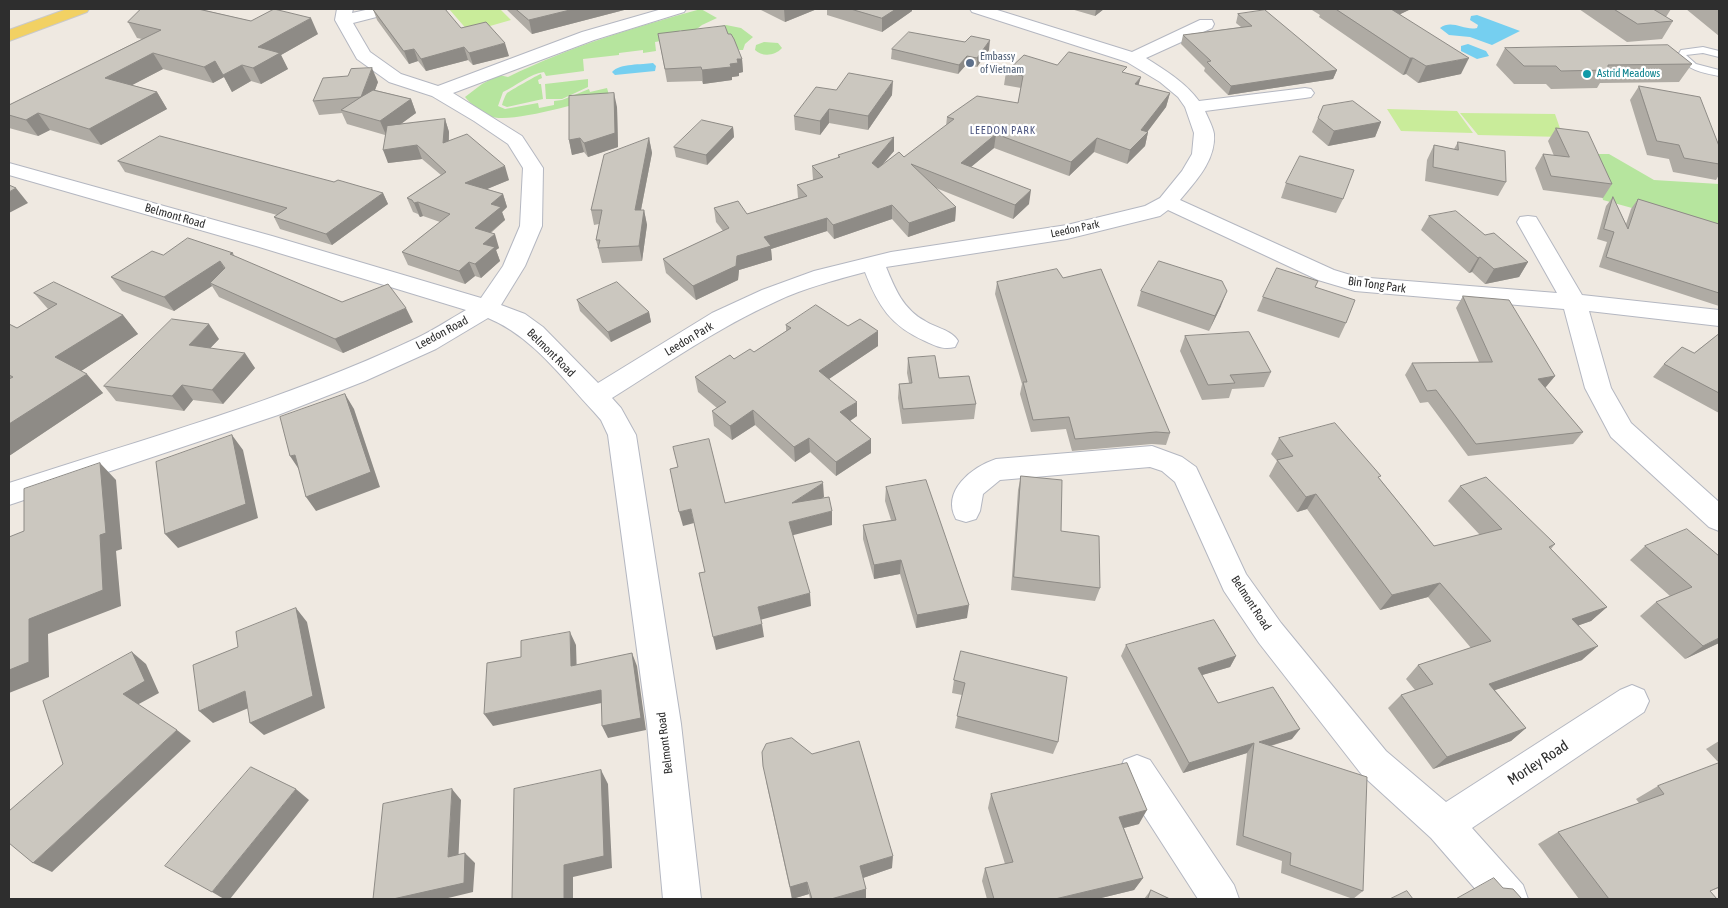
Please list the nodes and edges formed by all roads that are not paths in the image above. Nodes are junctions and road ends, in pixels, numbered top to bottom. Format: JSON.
{"nodes":[{"id":1,"x":56,"y":9,"type":"edge"},
{"id":2,"x":81,"y":9,"type":"edge"},
{"id":3,"x":390,"y":9,"type":"edge"},
{"id":4,"x":678,"y":9,"type":"edge"},
{"id":5,"x":978,"y":9,"type":"edge"},
{"id":6,"x":344,"y":14,"type":"edge"},
{"id":7,"x":1206,"y":24,"type":"dead end"},
{"id":8,"x":9,"y":26,"type":"edge"},
{"id":9,"x":9,"y":36,"type":"edge"},
{"id":10,"x":1719,"y":54,"type":"edge"},
{"id":11,"x":1133,"y":58,"type":"junction"},
{"id":12,"x":1719,"y":73,"type":"edge"},
{"id":13,"x":438,"y":92,"type":"junction"},
{"id":14,"x":1305,"y":93,"type":"dead end"},
{"id":15,"x":1194,"y":107,"type":"junction"},
{"id":16,"x":9,"y":169,"type":"edge"},
{"id":17,"x":1167,"y":202,"type":"junction"},
{"id":18,"x":1528,"y":222,"type":"dead end"},
{"id":19,"x":873,"y":264,"type":"junction"},
{"id":20,"x":1574,"y":302,"type":"junction"},
{"id":21,"x":487,"y":308,"type":"junction"},
{"id":22,"x":1719,"y":318,"type":"edge"},
{"id":23,"x":946,"y":341,"type":"dead end"},
{"id":24,"x":595,"y":397,"type":"junction"},
{"id":25,"x":9,"y":494,"type":"edge"},
{"id":26,"x":966,"y":511,"type":"dead end"},
{"id":27,"x":1719,"y":519,"type":"edge"},
{"id":28,"x":1632,"y":701,"type":"dead end"},
{"id":29,"x":1137,"y":772,"type":"dead end"},
{"id":30,"x":1444,"y":825,"type":"junction"},
{"id":31,"x":682,"y":899,"type":"edge"},
{"id":32,"x":1220,"y":899,"type":"edge"},
{"id":33,"x":1509,"y":899,"type":"edge"}],
"edges":[{"from":1,"to":8,"type":"main road"},
{"from":2,"to":9,"type":"main road"},
{"from":3,"to":6,"type":"street"},
{"from":4,"to":13,"type":"street"},
{"from":5,"to":11,"type":"street","name":"Leedon Park"},
{"from":6,"to":13,"type":"street","name":"Leedon Road"},
{"from":7,"to":11,"type":"street"},
{"from":10,"to":12,"type":"lane"},
{"from":11,"to":15,"type":"street","name":"Leedon Park"},
{"from":13,"to":21,"type":"street","name":"Leedon Road"},
{"from":14,"to":15,"type":"street"},
{"from":15,"to":17,"type":"street","name":"Leedon Park"},
{"from":16,"to":21,"type":"street","name":"Belmont Road"},
{"from":17,"to":19,"type":"street","name":"Leedon Park"},
{"from":17,"to":20,"type":"street","name":"Bin Tong Park"},
{"from":18,"to":20,"type":"street"},
{"from":19,"to":23,"type":"street"},
{"from":19,"to":24,"type":"street","name":"Leedon Park"},
{"from":20,"to":22,"type":"street","name":"Bin Tong Park"},
{"from":20,"to":27,"type":"street"},
{"from":21,"to":24,"type":"street","name":"Belmont Road"},
{"from":21,"to":25,"type":"street","name":"Leedon Road"},
{"from":24,"to":31,"type":"street","name":"Belmont Road"},
{"from":26,"to":30,"type":"street","name":"Belmont Road"},
{"from":28,"to":30,"type":"street","name":"Morley Road"},
{"from":29,"to":32,"type":"street"},
{"from":30,"to":33,"type":"street","name":"Belmont Road"}]}
